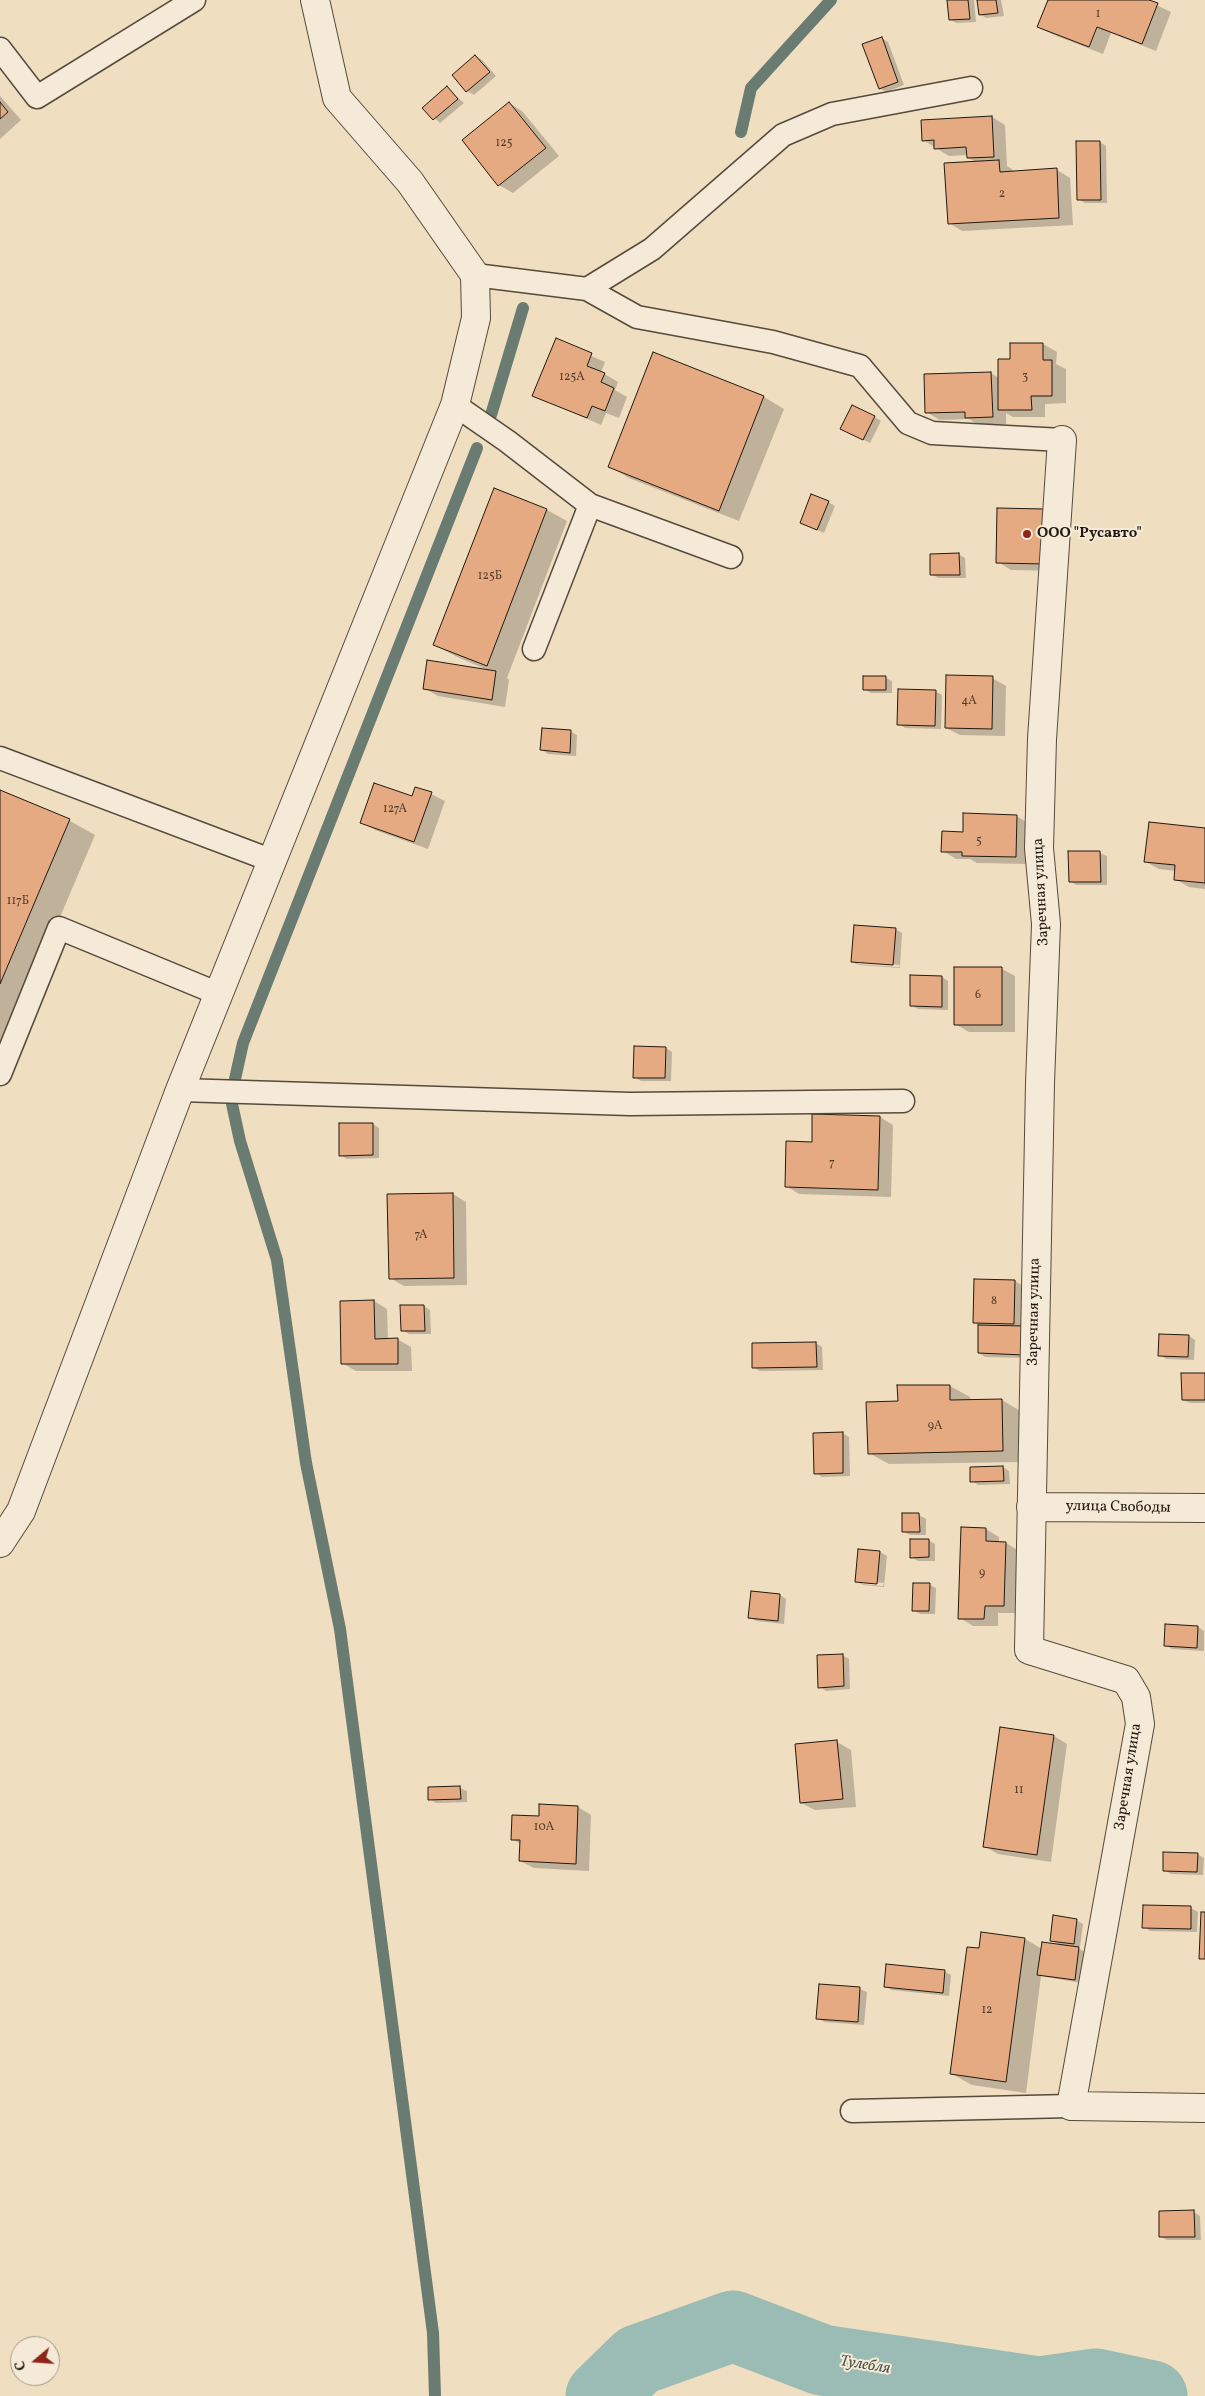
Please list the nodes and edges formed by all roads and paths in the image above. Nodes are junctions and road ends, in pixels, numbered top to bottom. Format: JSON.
{"nodes":[{"id":1,"x":194,"y":0,"type":"edge"},
{"id":2,"x":315,"y":0,"type":"edge"},
{"id":3,"x":0,"y":48,"type":"edge"},
{"id":4,"x":971,"y":88,"type":"dead end"},
{"id":5,"x":475,"y":275,"type":"junction"},
{"id":6,"x":587,"y":289,"type":"junction"},
{"id":7,"x":455,"y":405,"type":"junction"},
{"id":8,"x":1062,"y":440,"type":"joint"},
{"id":9,"x":590,"y":505,"type":"junction"},
{"id":10,"x":731,"y":557,"type":"dead end"},
{"id":11,"x":534,"y":649,"type":"dead end"},
{"id":12,"x":0,"y":758,"type":"edge"},
{"id":13,"x":273,"y":860,"type":"junction"},
{"id":14,"x":219,"y":994,"type":"junction"},
{"id":15,"x":0,"y":1074,"type":"edge"},
{"id":16,"x":180,"y":1090,"type":"junction"},
{"id":17,"x":903,"y":1101,"type":"dead end"},
{"id":18,"x":1031,"y":1507,"type":"junction"},
{"id":19,"x":1205,"y":1508,"type":"edge"},
{"id":20,"x":0,"y":1543,"type":"edge"},
{"id":21,"x":1071,"y":2106,"type":"junction"},
{"id":22,"x":1205,"y":2108,"type":"edge"},
{"id":23,"x":852,"y":2111,"type":"dead end"}],
"edges":[{"from":1,"to":3,"type":"lane"},
{"from":2,"to":5,"type":"street"},
{"from":4,"to":6,"type":"lane"},
{"from":5,"to":6,"type":"lane"},
{"from":5,"to":7,"type":"street"},
{"from":6,"to":8,"type":"lane"},
{"from":7,"to":9,"type":"lane"},
{"from":7,"to":13,"type":"street"},
{"from":8,"to":18,"type":"street","name":"Заречная улица"},
{"from":9,"to":10,"type":"lane"},
{"from":9,"to":11,"type":"lane"},
{"from":12,"to":13,"type":"lane"},
{"from":13,"to":14,"type":"street"},
{"from":14,"to":15,"type":"lane"},
{"from":14,"to":16,"type":"street"},
{"from":16,"to":17,"type":"lane"},
{"from":16,"to":20,"type":"street"},
{"from":18,"to":19,"type":"street","name":"улица Свободы"},
{"from":18,"to":21,"type":"street","name":"Заречная улица"},
{"from":21,"to":22,"type":"street"},
{"from":21,"to":23,"type":"lane"}]}
